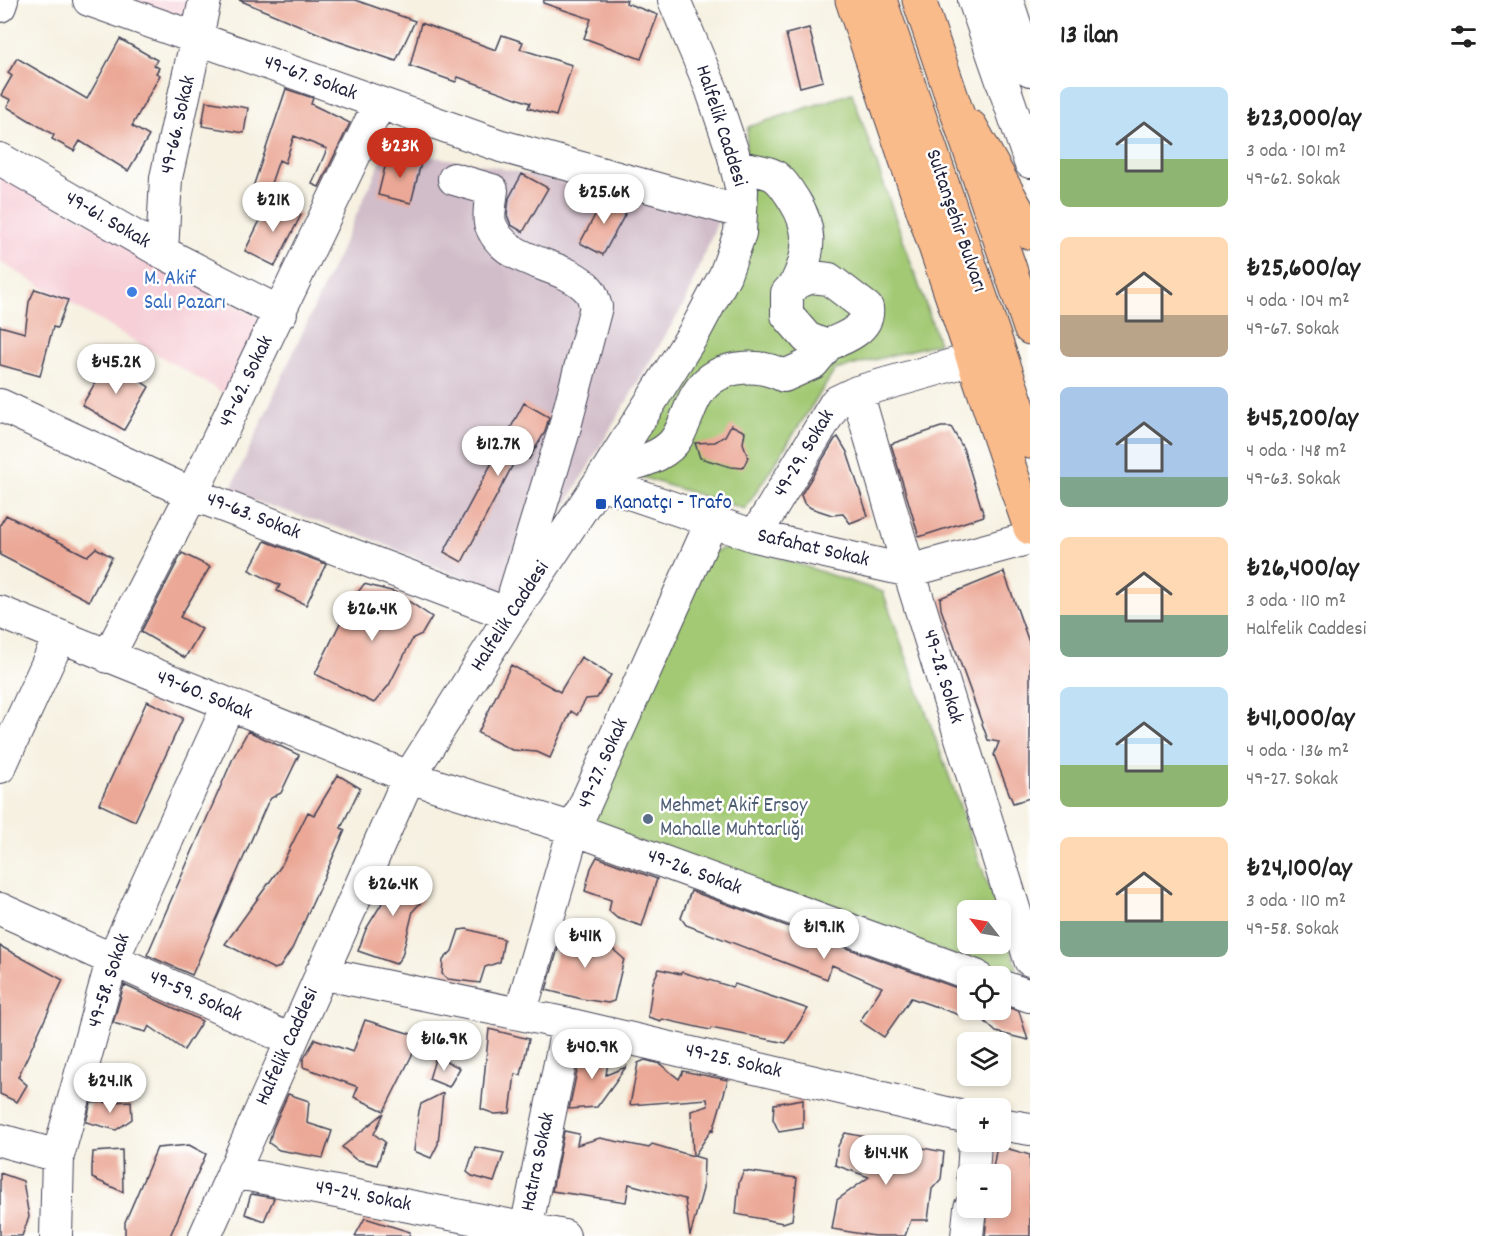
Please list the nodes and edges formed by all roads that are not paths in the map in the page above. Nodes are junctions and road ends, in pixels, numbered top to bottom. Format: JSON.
{"nodes":[{"id":1,"x":2,"y":0,"type":"edge"},
{"id":2,"x":89,"y":0,"type":"edge"},
{"id":3,"x":205,"y":0,"type":"edge"},
{"id":4,"x":674,"y":0,"type":"edge"},
{"id":5,"x":852,"y":0,"type":"edge"},
{"id":6,"x":880,"y":0,"type":"edge"},
{"id":7,"x":919,"y":0,"type":"edge"},
{"id":8,"x":974,"y":0,"type":"edge"},
{"id":9,"x":1007,"y":0,"type":"edge"},
{"id":10,"x":0,"y":6,"type":"edge"},
{"id":11,"x":199,"y":39,"type":"junction"},
{"id":12,"x":1030,"y":70,"type":"edge"},
{"id":13,"x":948,"y":88,"type":"junction"},
{"id":14,"x":379,"y":104,"type":"junction"},
{"id":15,"x":501,"y":146,"type":"junction"},
{"id":16,"x":0,"y":159,"type":"edge"},
{"id":17,"x":1030,"y":162,"type":"edge"},
{"id":18,"x":736,"y":167,"type":"junction"},
{"id":19,"x":454,"y":179,"type":"dead end"},
{"id":20,"x":492,"y":190,"type":"junction"},
{"id":21,"x":741,"y":212,"type":"junction"},
{"id":22,"x":1030,"y":233,"type":"edge"},
{"id":23,"x":162,"y":252,"type":"junction"},
{"id":24,"x":796,"y":283,"type":"junction"},
{"id":25,"x":280,"y":313,"type":"junction"},
{"id":26,"x":1030,"y":328,"type":"edge"},
{"id":27,"x":822,"y":347,"type":"junction"},
{"id":28,"x":986,"y":354,"type":"junction"},
{"id":29,"x":857,"y":392,"type":"junction"},
{"id":30,"x":0,"y":405,"type":"edge"},
{"id":31,"x":1030,"y":442,"type":"edge"},
{"id":32,"x":604,"y":477,"type":"junction"},
{"id":33,"x":192,"y":494,"type":"junction"},
{"id":34,"x":711,"y":523,"type":"junction"},
{"id":35,"x":1030,"y":528,"type":"edge"},
{"id":36,"x":755,"y":536,"type":"junction"},
{"id":37,"x":1030,"y":538,"type":"edge"},
{"id":38,"x":909,"y":571,"type":"junction"},
{"id":39,"x":0,"y":612,"type":"edge"},
{"id":40,"x":511,"y":615,"type":"junction"},
{"id":41,"x":60,"y":636,"type":"junction"},
{"id":42,"x":108,"y":657,"type":"junction"},
{"id":43,"x":228,"y":706,"type":"junction"},
{"id":44,"x":0,"y":767,"type":"edge"},
{"id":45,"x":410,"y":777,"type":"junction"},
{"id":46,"x":574,"y":829,"type":"junction"},
{"id":47,"x":0,"y":909,"type":"edge"},
{"id":48,"x":1030,"y":960,"type":"edge"},
{"id":49,"x":112,"y":961,"type":"junction"},
{"id":50,"x":957,"y":969,"type":"edge"},
{"id":51,"x":321,"y":973,"type":"junction"},
{"id":52,"x":1011,"y":990,"type":"edge"},
{"id":53,"x":1030,"y":996,"type":"edge"},
{"id":54,"x":520,"y":1014,"type":"junction"},
{"id":55,"x":568,"y":1024,"type":"junction"},
{"id":56,"x":291,"y":1040,"type":"junction"},
{"id":57,"x":957,"y":1115,"type":"edge"},
{"id":58,"x":1011,"y":1126,"type":"edge"},
{"id":59,"x":1030,"y":1129,"type":"edge"},
{"id":60,"x":0,"y":1140,"type":"edge"},
{"id":61,"x":58,"y":1156,"type":"junction"},
{"id":62,"x":233,"y":1172,"type":"junction"},
{"id":63,"x":969,"y":1218,"type":"edge"},
{"id":64,"x":526,"y":1229,"type":"junction"},
{"id":65,"x":56,"y":1236,"type":"edge"},
{"id":66,"x":205,"y":1236,"type":"edge"},
{"id":67,"x":564,"y":1236,"type":"edge"},
{"id":68,"x":967,"y":1236,"type":"edge"}],
"edges":[{"from":1,"to":10,"type":"street"},
{"from":2,"to":11,"type":"street","name":"49-67. Sokak"},
{"from":3,"to":11,"type":"street","name":"49-66. Sokak"},
{"from":4,"to":18,"type":"street","name":"Halfelik Caddesi"},
{"from":5,"to":28,"type":"main road"},
{"from":6,"to":28,"type":"main road","name":"Sultanşehir Bulvarı"},
{"from":7,"to":13,"type":"main road","name":"Sultanşehir Bulvarı"},
{"from":8,"to":17,"type":"street"},
{"from":9,"to":12,"type":"street"},
{"from":11,"to":14,"type":"street","name":"49-67. Sokak"},
{"from":11,"to":23,"type":"street","name":"49-66. Sokak"},
{"from":13,"to":22,"type":"main road","name":"Sultanşehir Bulvarı"},
{"from":13,"to":26,"type":"main road","name":"Sultanşehir Bulvarı"},
{"from":14,"to":15,"type":"street","name":"49-67. Sokak"},
{"from":14,"to":25,"type":"street","name":"49-62. Sokak"},
{"from":15,"to":20,"type":"street"},
{"from":15,"to":21,"type":"street","name":"49-67. Sokak"},
{"from":16,"to":23,"type":"street","name":"49-61. Sokak"},
{"from":18,"to":21,"type":"street","name":"Halfelik Caddesi"},
{"from":18,"to":24,"type":"street"},
{"from":19,"to":20,"type":"street"},
{"from":20,"to":40,"type":"street"},
{"from":21,"to":32,"type":"street","name":"Halfelik Caddesi"},
{"from":23,"to":25,"type":"street","name":"49-61. Sokak"},
{"from":24,"to":27,"type":"street"},
{"from":24,"to":27,"type":"street"},
{"from":25,"to":33,"type":"street","name":"49-62. Sokak"},
{"from":27,"to":32,"type":"street"},
{"from":28,"to":29,"type":"street","name":"49-29. Sokak"},
{"from":28,"to":31,"type":"main road","name":"Sultanşehir Bulvarı"},
{"from":28,"to":35,"type":"main road"},
{"from":29,"to":36,"type":"street","name":"49-29. Sokak"},
{"from":29,"to":38,"type":"street","name":"49-28. Sokak"},
{"from":30,"to":33,"type":"street","name":"49-63. Sokak"},
{"from":32,"to":34,"type":"street","name":"Safahat Sokak"},
{"from":32,"to":40,"type":"street","name":"Halfelik Caddesi"},
{"from":33,"to":40,"type":"street","name":"49-63. Sokak"},
{"from":33,"to":42,"type":"street","name":"49-62. Sokak"},
{"from":34,"to":36,"type":"street","name":"Safahat Sokak"},
{"from":34,"to":46,"type":"street","name":"49-27. Sokak"},
{"from":36,"to":38,"type":"street","name":"Safahat Sokak"},
{"from":37,"to":38,"type":"street","name":"Safahat Sokak"},
{"from":38,"to":48,"type":"street","name":"49-28. Sokak"},
{"from":39,"to":41,"type":"street","name":"49-60. Sokak"},
{"from":40,"to":45,"type":"street","name":"Halfelik Caddesi"},
{"from":41,"to":42,"type":"street","name":"49-60. Sokak"},
{"from":41,"to":44,"type":"street"},
{"from":42,"to":43,"type":"street","name":"49-60. Sokak"},
{"from":43,"to":45,"type":"street","name":"49-60. Sokak"},
{"from":43,"to":49,"type":"street","name":"49-58. Sokak"},
{"from":45,"to":46,"type":"street","name":"49-26. Sokak"},
{"from":45,"to":51,"type":"street","name":"Halfelik Caddesi"},
{"from":46,"to":50,"type":"street","name":"49-26. Sokak"},
{"from":46,"to":54,"type":"street","name":"49-27. Sokak"},
{"from":47,"to":49,"type":"street","name":"49-59. Sokak"},
{"from":49,"to":56,"type":"street","name":"49-59. Sokak"},
{"from":49,"to":61,"type":"street","name":"49-58. Sokak"},
{"from":51,"to":54,"type":"street","name":"49-25. Sokak"},
{"from":51,"to":56,"type":"street","name":"Halfelik Caddesi"},
{"from":52,"to":53,"type":"street"},
{"from":54,"to":55,"type":"street","name":"49-25. Sokak"},
{"from":55,"to":57,"type":"street","name":"49-25. Sokak"},
{"from":55,"to":64,"type":"street","name":"Hatıra Sokak"},
{"from":56,"to":62,"type":"street","name":"Halfelik Caddesi"},
{"from":58,"to":59,"type":"street"},
{"from":60,"to":61,"type":"street"},
{"from":61,"to":65,"type":"street","name":"49-58. Sokak"},
{"from":62,"to":64,"type":"street","name":"49-24. Sokak"},
{"from":62,"to":66,"type":"street","name":"Halfelik Caddesi"},
{"from":63,"to":68,"type":"street"},
{"from":64,"to":67,"type":"street","name":"49-24. Sokak"}]}
